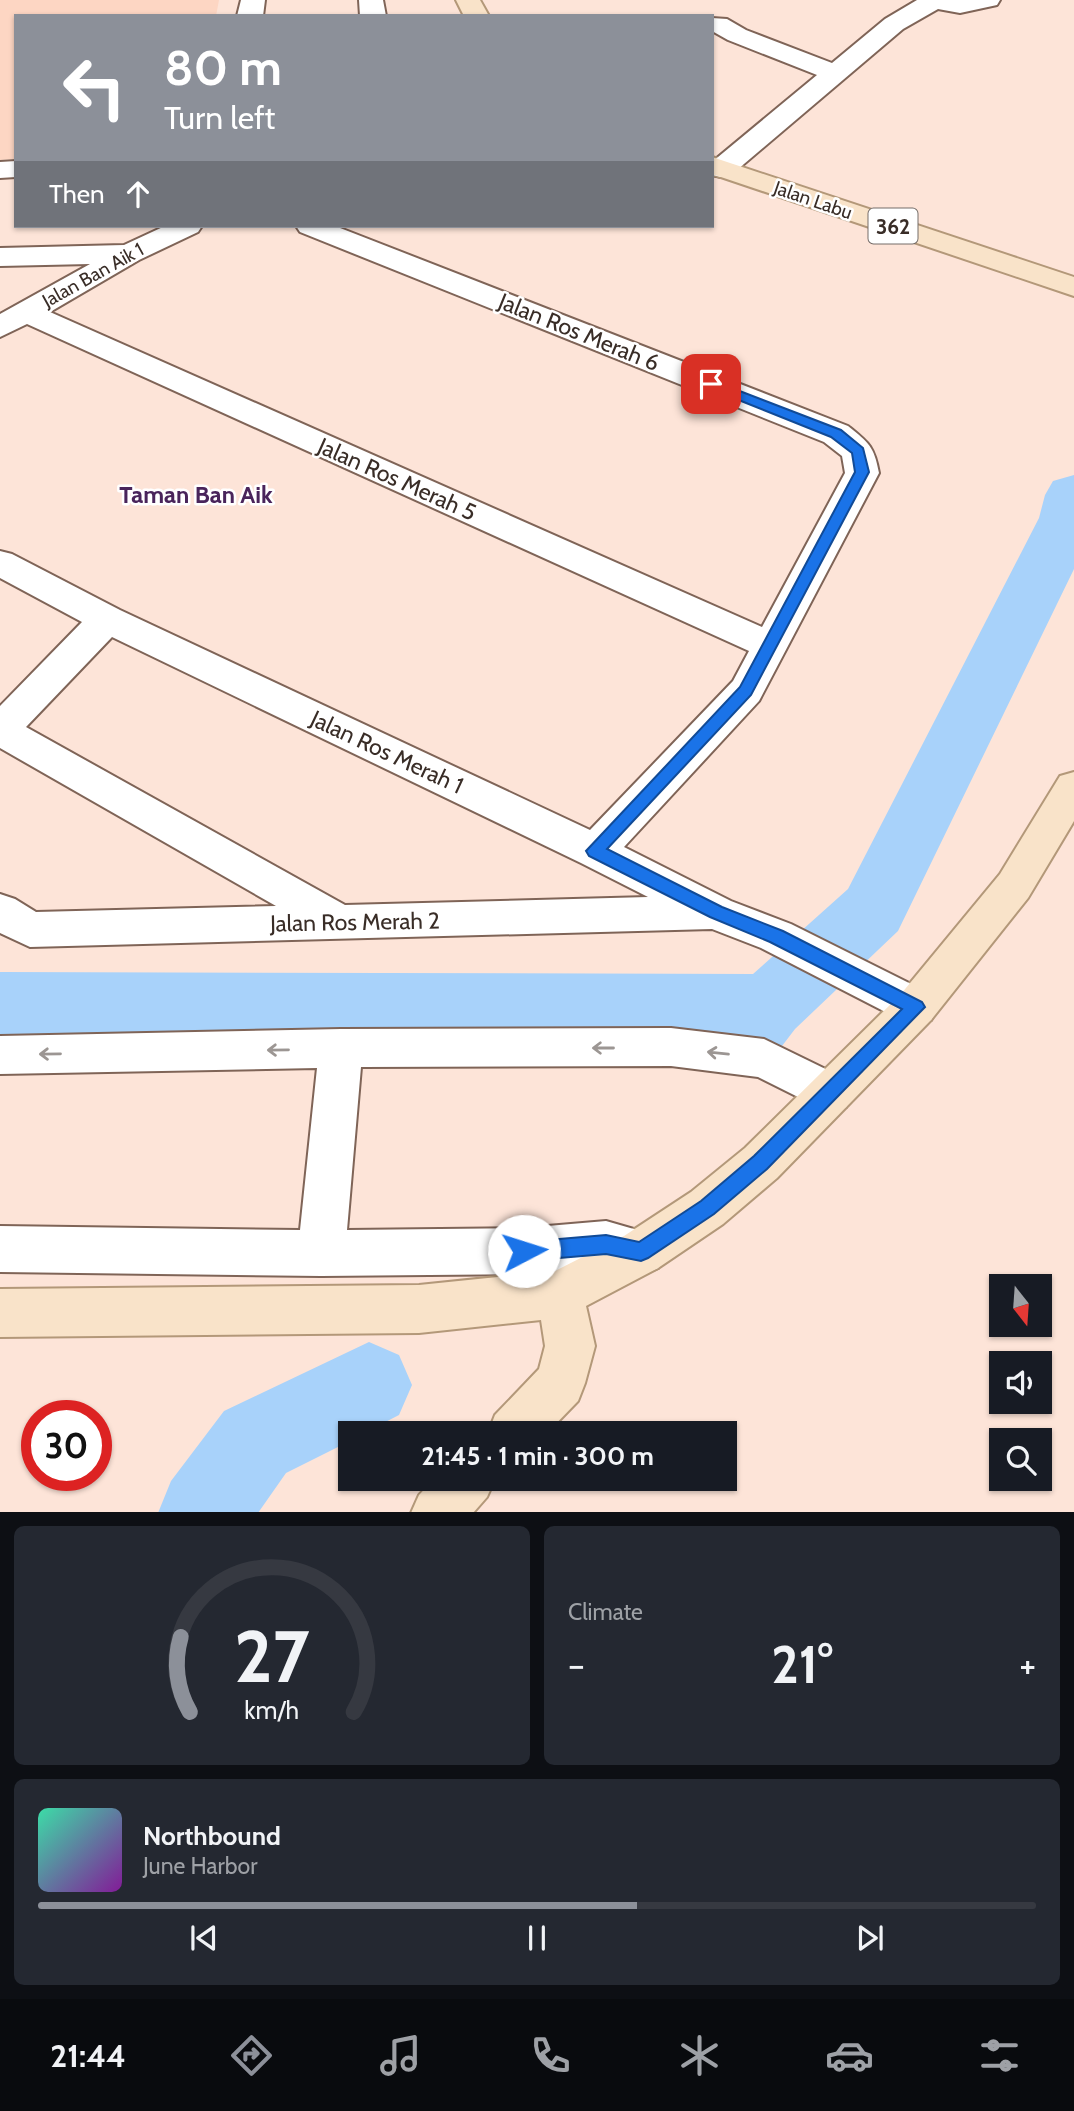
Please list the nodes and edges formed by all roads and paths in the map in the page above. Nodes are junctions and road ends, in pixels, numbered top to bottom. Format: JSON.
{"nodes":[{"id":1,"x":988,"y":0,"type":"edge"},
{"id":2,"x":932,"y":1,"type":"edge"},
{"id":3,"x":718,"y":24,"type":"dead end"},
{"id":4,"x":835,"y":73,"type":"junction"},
{"id":5,"x":717,"y":167,"type":"edge"},
{"id":6,"x":184,"y":228,"type":"edge"},
{"id":7,"x":315,"y":228,"type":"edge"},
{"id":8,"x":129,"y":254,"type":"junction"},
{"id":9,"x":0,"y":257,"type":"edge"},
{"id":10,"x":1074,"y":287,"type":"edge"},
{"id":11,"x":8,"y":322,"type":"edge"},
{"id":12,"x":0,"y":563,"type":"edge"},
{"id":13,"x":107,"y":619,"type":"junction"},
{"id":14,"x":769,"y":645,"type":"junction"},
{"id":15,"x":0,"y":730,"type":"edge"},
{"id":16,"x":1074,"y":787,"type":"edge"},
{"id":17,"x":595,"y":851,"type":"junction"},
{"id":18,"x":0,"y":911,"type":"edge"},
{"id":19,"x":716,"y":912,"type":"junction"},
{"id":20,"x":340,"y":922,"type":"junction"},
{"id":21,"x":916,"y":1007,"type":"junction"},
{"id":22,"x":341,"y":1048,"type":"junction"},
{"id":23,"x":0,"y":1055,"type":"edge"},
{"id":24,"x":830,"y":1093,"type":"junction"},
{"id":25,"x":624,"y":1248,"type":"junction"},
{"id":26,"x":0,"y":1249,"type":"edge"},
{"id":27,"x":321,"y":1253,"type":"junction"},
{"id":28,"x":560,"y":1293,"type":"junction"},
{"id":29,"x":0,"y":1313,"type":"edge"},
{"id":30,"x":525,"y":1421,"type":"edge"},
{"id":31,"x":458,"y":1491,"type":"edge"},
{"id":32,"x":438,"y":1512,"type":"edge"}],
"edges":[{"from":1,"to":2,"type":"street"},
{"from":2,"to":4,"type":"street"},
{"from":3,"to":4,"type":"street"},
{"from":4,"to":5,"type":"street"},
{"from":5,"to":10,"type":"main road","name":"Jalan Labu","number":"362"},
{"from":6,"to":8,"type":"street","name":"Jalan Ban Aik 1"},
{"from":7,"to":14,"type":"street","name":"Jalan Ros Merah 6"},
{"from":8,"to":9,"type":"street"},
{"from":8,"to":11,"type":"street","name":"Jalan Ban Aik 1"},
{"from":11,"to":14,"type":"street","name":"Jalan Ros Merah 5"},
{"from":12,"to":13,"type":"street","name":"Jalan Ros Merah 1"},
{"from":13,"to":15,"type":"street"},
{"from":13,"to":17,"type":"street","name":"Jalan Ros Merah 1"},
{"from":14,"to":17,"type":"street","name":"Jalan Ros Merah 6"},
{"from":15,"to":20,"type":"street"},
{"from":16,"to":21,"type":"main road"},
{"from":17,"to":19,"type":"street","name":"Jalan Ros Merah 1"},
{"from":18,"to":20,"type":"street","name":"Jalan Ros Merah 2"},
{"from":19,"to":20,"type":"street","name":"Jalan Ros Merah 2"},
{"from":19,"to":21,"type":"street","name":"Jalan Ros Merah 1"},
{"from":21,"to":24,"type":"main road"},
{"from":22,"to":23,"type":"street","one_way":true},
{"from":24,"to":22,"type":"street","one_way":true},
{"from":22,"to":27,"type":"street"},
{"from":24,"to":25,"type":"main road"},
{"from":25,"to":27,"type":"street"},
{"from":25,"to":28,"type":"main road"},
{"from":26,"to":27,"type":"street"},
{"from":28,"to":29,"type":"main road"},
{"from":28,"to":30,"type":"main road"},
{"from":31,"to":32,"type":"main road"}]}
